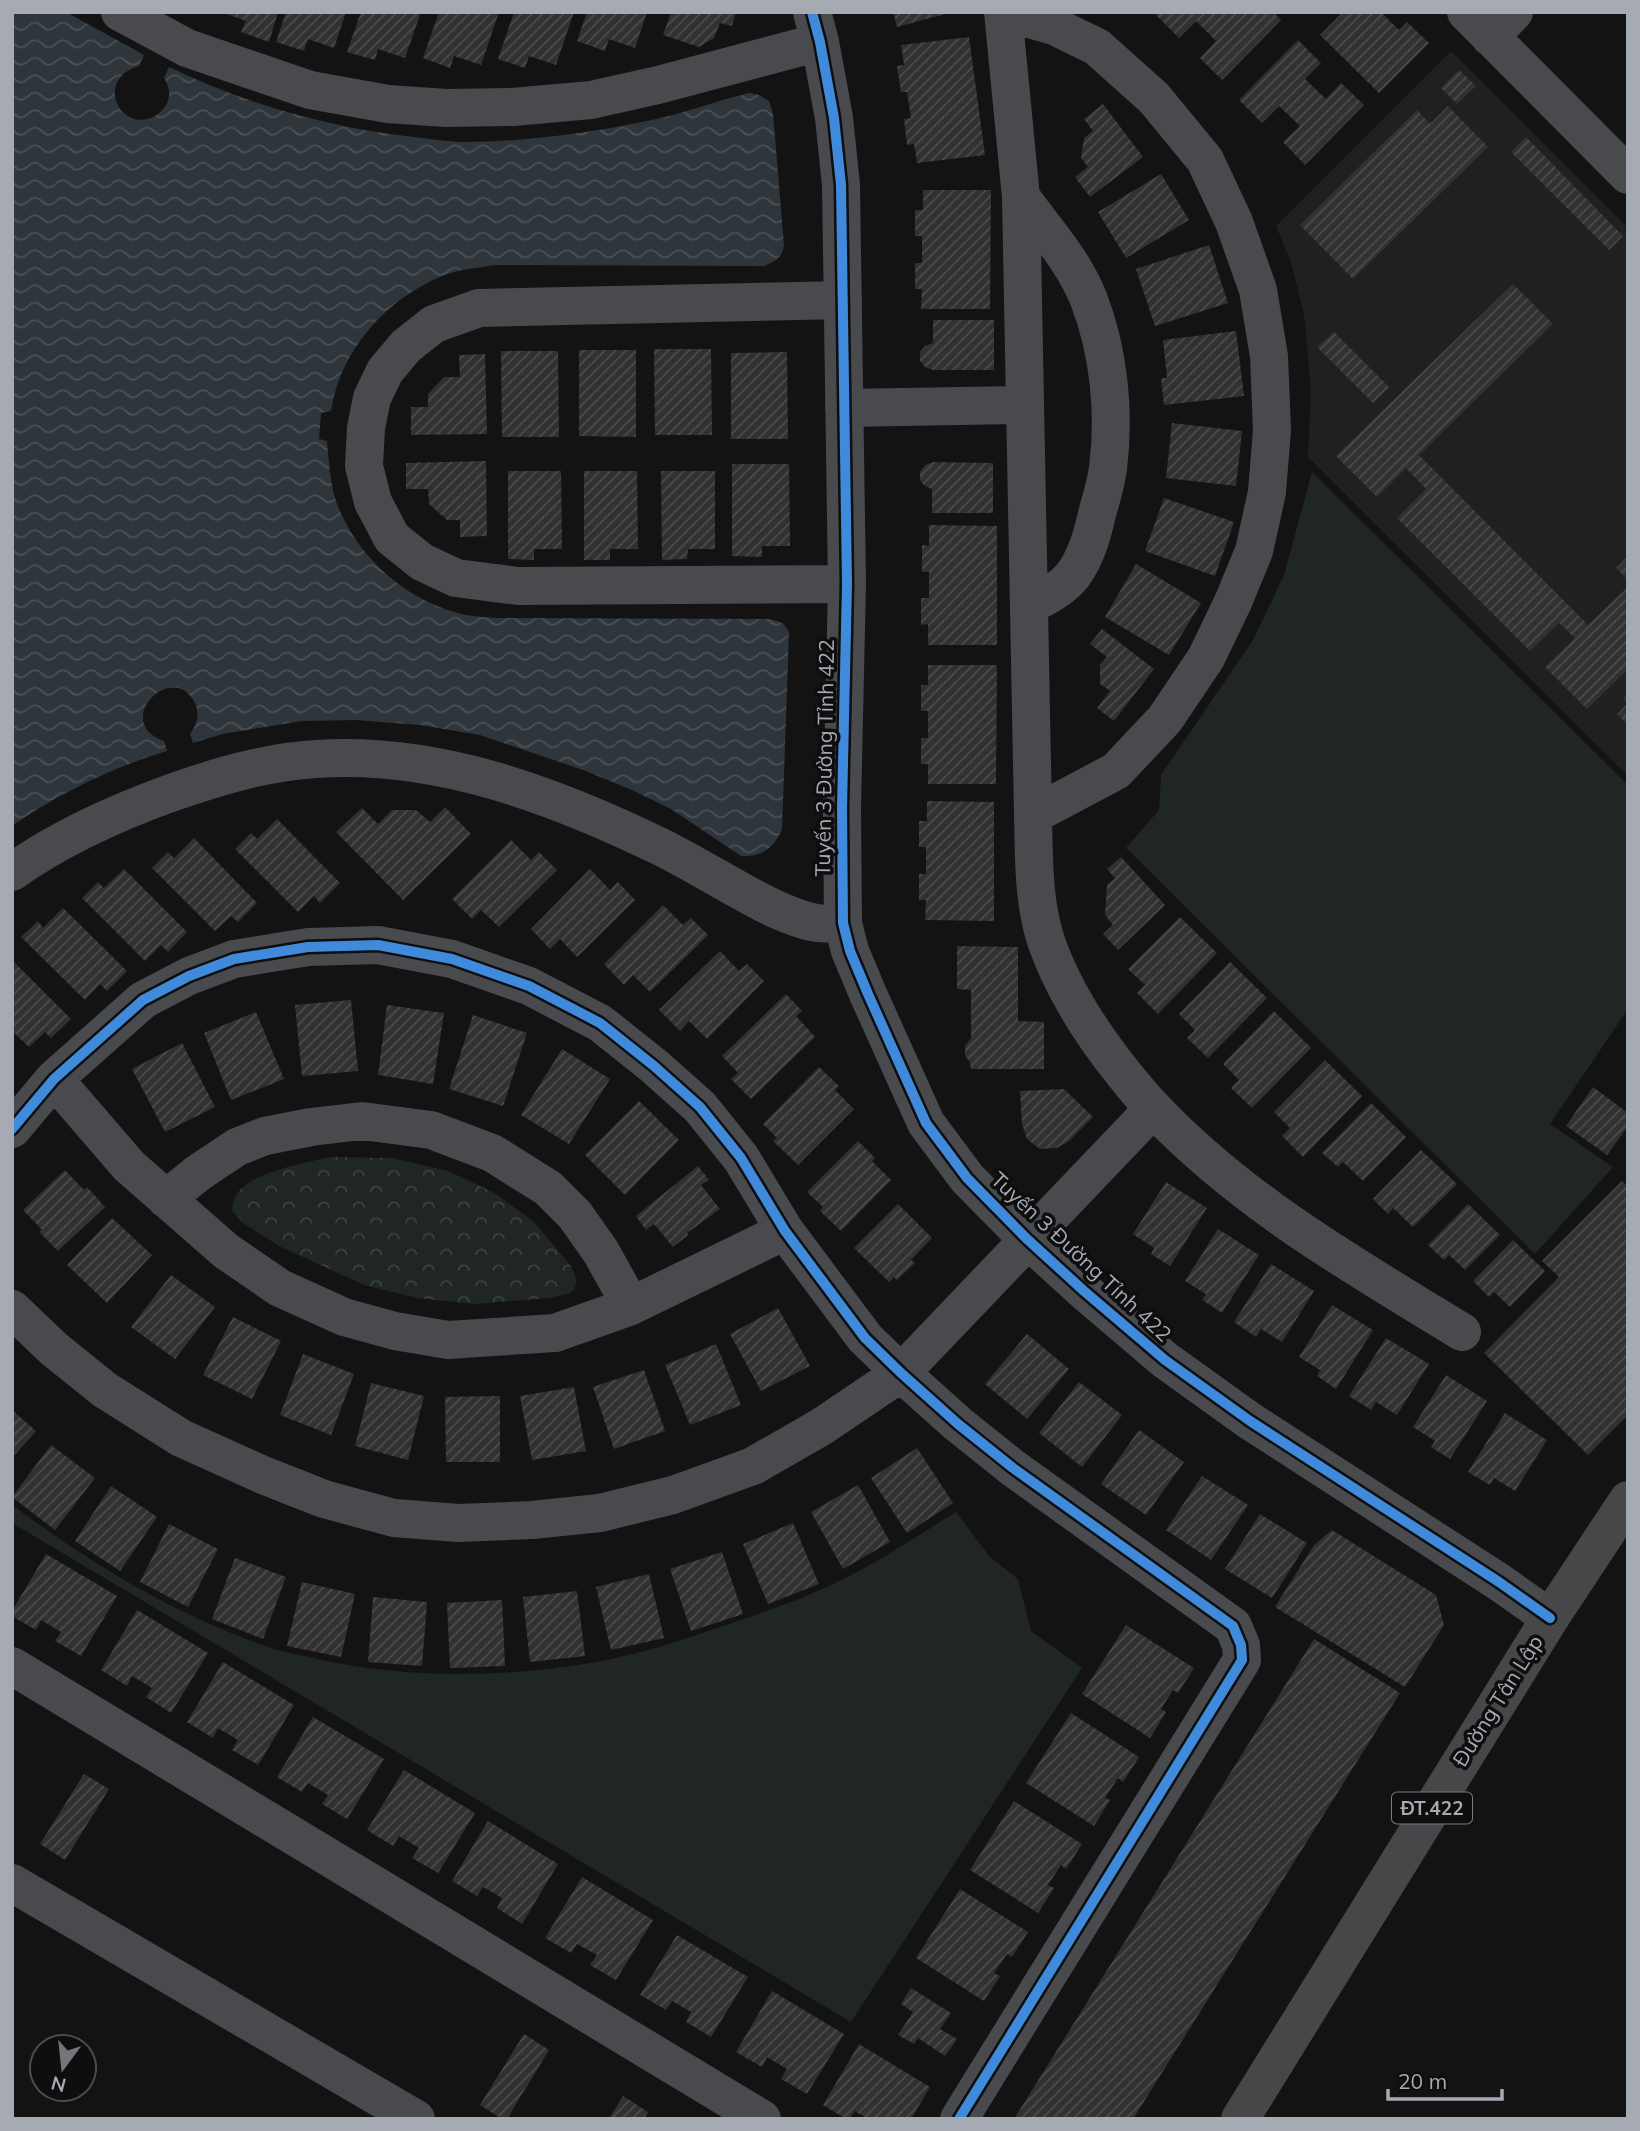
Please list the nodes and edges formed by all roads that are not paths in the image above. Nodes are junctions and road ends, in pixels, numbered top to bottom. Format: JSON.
{"nodes":[{"id":1,"x":120,"y":12,"type":"edge"},
{"id":2,"x":1004,"y":12,"type":"edge"},
{"id":3,"x":1490,"y":20,"type":"edge"},
{"id":4,"x":816,"y":27,"type":"edge"},
{"id":5,"x":1628,"y":174,"type":"edge"},
{"id":6,"x":1021,"y":197,"type":"junction"},
{"id":7,"x":843,"y":300,"type":"junction"},
{"id":8,"x":1024,"y":405,"type":"junction"},
{"id":9,"x":844,"y":408,"type":"junction"},
{"id":10,"x":847,"y":584,"type":"junction"},
{"id":11,"x":1030,"y":605,"type":"junction"},
{"id":12,"x":1033,"y":815,"type":"junction"},
{"id":13,"x":12,"y":872,"type":"edge"},
{"id":14,"x":843,"y":923,"type":"junction"},
{"id":15,"x":54,"y":1079,"type":"junction"},
{"id":16,"x":1153,"y":1109,"type":"junction"},
{"id":17,"x":12,"y":1129,"type":"edge"},
{"id":18,"x":166,"y":1199,"type":"junction"},
{"id":19,"x":785,"y":1231,"type":"junction"},
{"id":20,"x":1027,"y":1238,"type":"junction"},
{"id":21,"x":631,"y":1306,"type":"junction"},
{"id":22,"x":12,"y":1309,"type":"edge"},
{"id":23,"x":1462,"y":1332,"type":"dead end"},
{"id":24,"x":901,"y":1373,"type":"junction"},
{"id":25,"x":1628,"y":1500,"type":"edge"},
{"id":26,"x":1549,"y":1618,"type":"junction"},
{"id":27,"x":12,"y":1666,"type":"edge"},
{"id":28,"x":12,"y":1883,"type":"edge"},
{"id":29,"x":416,"y":2119,"type":"edge"},
{"id":30,"x":762,"y":2119,"type":"edge"},
{"id":31,"x":959,"y":2119,"type":"edge"},
{"id":32,"x":1240,"y":2119,"type":"edge"}],
"edges":[{"from":1,"to":4,"type":"street"},
{"from":2,"to":6,"type":"street"},
{"from":2,"to":12,"type":"street"},
{"from":3,"to":5,"type":"street"},
{"from":4,"to":7,"type":"street","name":"Tuyến 3 Đường Tỉnh 422"},
{"from":6,"to":8,"type":"street"},
{"from":6,"to":11,"type":"street"},
{"from":7,"to":9,"type":"street","name":"Tuyến 3 Đường Tỉnh 422"},
{"from":7,"to":10,"type":"street"},
{"from":8,"to":9,"type":"street"},
{"from":8,"to":11,"type":"street"},
{"from":9,"to":10,"type":"street","name":"Tuyến 3 Đường Tỉnh 422"},
{"from":10,"to":14,"type":"street","name":"Tuyến 3 Đường Tỉnh 422"},
{"from":11,"to":12,"type":"street"},
{"from":12,"to":16,"type":"street"},
{"from":13,"to":14,"type":"street"},
{"from":14,"to":20,"type":"street","name":"Tuyến 3 Đường Tỉnh 422"},
{"from":15,"to":17,"type":"street"},
{"from":15,"to":18,"type":"street"},
{"from":15,"to":19,"type":"street"},
{"from":16,"to":20,"type":"street"},
{"from":16,"to":23,"type":"street"},
{"from":18,"to":21,"type":"street"},
{"from":18,"to":21,"type":"street"},
{"from":19,"to":21,"type":"street"},
{"from":19,"to":24,"type":"street"},
{"from":20,"to":24,"type":"street"},
{"from":20,"to":26,"type":"street","name":"Tuyến 3 Đường Tỉnh 422"},
{"from":22,"to":24,"type":"street"},
{"from":24,"to":31,"type":"street"},
{"from":25,"to":26,"type":"main road","name":"Đường Tân Lập","number":"ĐT.422"},
{"from":26,"to":32,"type":"main road","name":"Đường Tân Lập","number":"ĐT.422"},
{"from":27,"to":30,"type":"street"},
{"from":28,"to":29,"type":"street"}]}
